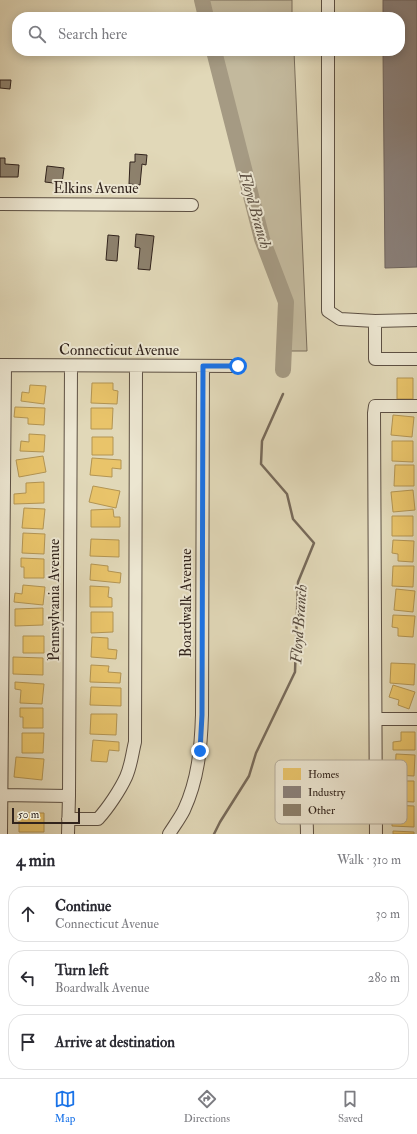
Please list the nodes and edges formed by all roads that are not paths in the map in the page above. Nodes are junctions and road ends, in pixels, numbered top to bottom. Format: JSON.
{"nodes":[{"id":1,"x":328,"y":0,"type":"edge"},
{"id":2,"x":328,"y":12,"type":"edge"},
{"id":3,"x":328,"y":56,"type":"edge"},
{"id":4,"x":0,"y":204,"type":"edge"},
{"id":5,"x":192,"y":205,"type":"dead end"},
{"id":6,"x":417,"y":320,"type":"edge"},
{"id":7,"x":375,"y":321,"type":"junction"},
{"id":8,"x":417,"y":359,"type":"edge"},
{"id":9,"x":2,"y":365,"type":"edge"},
{"id":10,"x":71,"y":366,"type":"junction"},
{"id":11,"x":136,"y":366,"type":"junction"},
{"id":12,"x":203,"y":366,"type":"junction"},
{"id":13,"x":238,"y":366,"type":"dead end"},
{"id":14,"x":417,"y":406,"type":"edge"},
{"id":15,"x":376,"y":719,"type":"junction"},
{"id":16,"x":417,"y":719,"type":"edge"},
{"id":17,"x":376,"y":760,"type":"edge"},
{"id":18,"x":1,"y":795,"type":"edge"},
{"id":19,"x":69,"y":796,"type":"junction"},
{"id":20,"x":68,"y":819,"type":"junction"},
{"id":21,"x":1,"y":834,"type":"edge"},
{"id":22,"x":68,"y":834,"type":"edge"},
{"id":23,"x":170,"y":834,"type":"edge"}],
"edges":[{"from":1,"to":2,"type":"street"},
{"from":3,"to":7,"type":"street"},
{"from":4,"to":5,"type":"street","name":"Elkins Avenue"},
{"from":6,"to":7,"type":"street"},
{"from":7,"to":8,"type":"street"},
{"from":9,"to":10,"type":"street","name":"Connecticut Avenue"},
{"from":9,"to":18,"type":"street"},
{"from":10,"to":11,"type":"street","name":"Connecticut Avenue"},
{"from":10,"to":19,"type":"street","name":"Pennsylvania Avenue"},
{"from":11,"to":12,"type":"street","name":"Connecticut Avenue"},
{"from":11,"to":20,"type":"street"},
{"from":12,"to":13,"type":"street","name":"Connecticut Avenue"},
{"from":12,"to":23,"type":"street","name":"Boardwalk Avenue"},
{"from":14,"to":15,"type":"street"},
{"from":15,"to":16,"type":"street"},
{"from":15,"to":17,"type":"street"},
{"from":18,"to":19,"type":"street"},
{"from":18,"to":21,"type":"street"},
{"from":19,"to":20,"type":"street","name":"Pennsylvania Avenue"},
{"from":20,"to":22,"type":"street","name":"Pennsylvania Avenue"}]}
